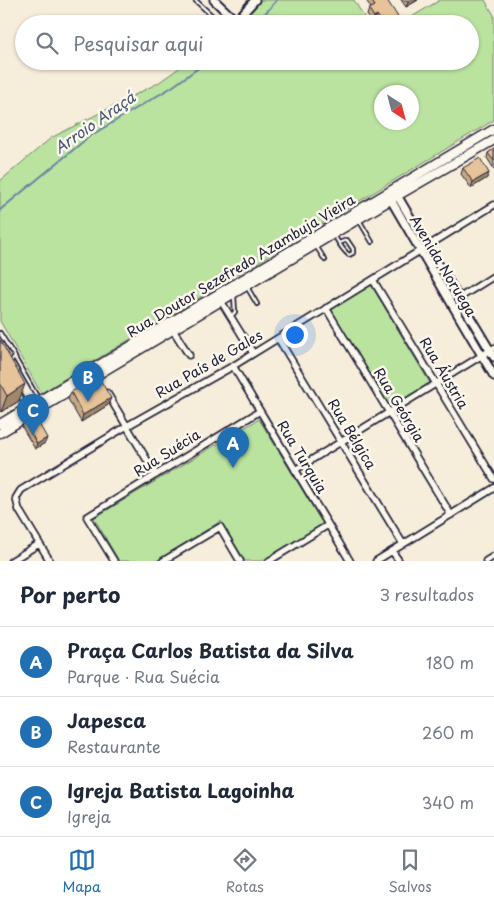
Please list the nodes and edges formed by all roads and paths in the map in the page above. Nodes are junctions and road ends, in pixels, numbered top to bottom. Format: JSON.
{"nodes":[{"id":1,"x":196,"y":0,"type":"edge"},
{"id":2,"x":214,"y":0,"type":"edge"},
{"id":3,"x":255,"y":0,"type":"edge"},
{"id":4,"x":211,"y":15,"type":"edge"},
{"id":5,"x":228,"y":15,"type":"edge"},
{"id":6,"x":241,"y":15,"type":"edge"},
{"id":7,"x":494,"y":129,"type":"edge"},
{"id":8,"x":494,"y":140,"type":"edge"},
{"id":9,"x":392,"y":195,"type":"junction"},
{"id":10,"x":494,"y":205,"type":"edge"},
{"id":11,"x":358,"y":219,"type":"junction"},
{"id":12,"x":334,"y":234,"type":"junction"},
{"id":13,"x":372,"y":242,"type":"dead end"},
{"id":14,"x":339,"y":243,"type":"junction"},
{"id":15,"x":315,"y":245,"type":"junction"},
{"id":16,"x":428,"y":246,"type":"junction"},
{"id":17,"x":420,"y":251,"type":"junction"},
{"id":18,"x":325,"y":260,"type":"dead end"},
{"id":19,"x":494,"y":276,"type":"edge"},
{"id":20,"x":373,"y":280,"type":"junction"},
{"id":21,"x":246,"y":286,"type":"junction"},
{"id":22,"x":234,"y":293,"type":"junction"},
{"id":23,"x":459,"y":298,"type":"junction"},
{"id":24,"x":220,"y":301,"type":"junction"},
{"id":25,"x":257,"y":304,"type":"dead end"},
{"id":26,"x":326,"y":308,"type":"junction"},
{"id":27,"x":230,"y":317,"type":"junction"},
{"id":28,"x":173,"y":330,"type":"junction"},
{"id":29,"x":0,"y":333,"type":"edge"},
{"id":30,"x":278,"y":338,"type":"junction"},
{"id":31,"x":493,"y":351,"type":"edge"},
{"id":32,"x":253,"y":353,"type":"junction"},
{"id":33,"x":482,"y":355,"type":"junction"},
{"id":34,"x":189,"y":356,"type":"dead end"},
{"id":35,"x":15,"y":358,"type":"junction"},
{"id":36,"x":2,"y":365,"type":"edge"},
{"id":37,"x":233,"y":366,"type":"junction"},
{"id":38,"x":494,"y":376,"type":"edge"},
{"id":39,"x":436,"y":383,"type":"junction"},
{"id":40,"x":16,"y":390,"type":"edge"},
{"id":41,"x":104,"y":390,"type":"edge"},
{"id":42,"x":40,"y":401,"type":"junction"},
{"id":43,"x":26,"y":408,"type":"junction"},
{"id":44,"x":260,"y":411,"type":"junction"},
{"id":45,"x":389,"y":412,"type":"junction"},
{"id":46,"x":0,"y":424,"type":"edge"},
{"id":47,"x":127,"y":426,"type":"junction"},
{"id":48,"x":0,"y":433,"type":"edge"},
{"id":49,"x":341,"y":441,"type":"junction"},
{"id":50,"x":295,"y":470,"type":"junction"},
{"id":51,"x":156,"y":475,"type":"junction"},
{"id":52,"x":494,"y":479,"type":"edge"},
{"id":53,"x":494,"y":488,"type":"edge"},
{"id":54,"x":451,"y":515,"type":"junction"},
{"id":55,"x":328,"y":525,"type":"junction"},
{"id":56,"x":39,"y":544,"type":"junction"},
{"id":57,"x":404,"y":544,"type":"junction"},
{"id":58,"x":392,"y":551,"type":"junction"},
{"id":59,"x":494,"y":556,"type":"edge"},
{"id":60,"x":11,"y":561,"type":"edge"},
{"id":61,"x":50,"y":561,"type":"edge"},
{"id":62,"x":114,"y":561,"type":"edge"},
{"id":63,"x":163,"y":561,"type":"edge"},
{"id":64,"x":240,"y":561,"type":"edge"},
{"id":65,"x":269,"y":561,"type":"edge"},
{"id":66,"x":350,"y":561,"type":"edge"},
{"id":67,"x":376,"y":561,"type":"edge"},
{"id":68,"x":399,"y":561,"type":"edge"},
{"id":69,"x":486,"y":561,"type":"edge"}],
"edges":[{"from":1,"to":4,"type":"lane"},
{"from":2,"to":5,"type":"street"},
{"from":3,"to":6,"type":"street"},
{"from":7,"to":9,"type":"main road","name":"Rua Doutor Sezefredo Azambuja Vieira"},
{"from":8,"to":9,"type":"main road","name":"Rua Doutor Sezefredo Azambuja Vieira"},
{"from":9,"to":11,"type":"main road","name":"Rua Doutor Sezefredo Azambuja Vieira"},
{"from":9,"to":16,"type":"street","name":"Avenida Noruega"},
{"from":9,"to":17,"type":"street","name":"Avenida Noruega"},
{"from":9,"to":42,"type":"main road","name":"Rua Doutor Sezefredo Azambuja Vieira"},
{"from":10,"to":16,"type":"street","name":"Rua País de Gales"},
{"from":11,"to":12,"type":"main road","name":"Rua Doutor Sezefredo Azambuja Vieira"},
{"from":11,"to":13,"type":"lane"},
{"from":12,"to":14,"type":"lane"},
{"from":12,"to":15,"type":"main road","name":"Rua Doutor Sezefredo Azambuja Vieira"},
{"from":14,"to":14,"type":"lane"},
{"from":15,"to":18,"type":"lane"},
{"from":15,"to":21,"type":"main road","name":"Rua Doutor Sezefredo Azambuja Vieira"},
{"from":16,"to":17,"type":"street","name":"Rua País de Gales"},
{"from":16,"to":23,"type":"street","name":"Avenida Noruega"},
{"from":17,"to":20,"type":"street","name":"Rua País de Gales"},
{"from":17,"to":33,"type":"street","name":"Avenida Noruega"},
{"from":19,"to":23,"type":"street"},
{"from":20,"to":26,"type":"street","name":"Rua País de Gales"},
{"from":20,"to":39,"type":"street","name":"Rua Áustria"},
{"from":21,"to":22,"type":"main road","name":"Rua Doutor Sezefredo Azambuja Vieira"},
{"from":21,"to":25,"type":"lane"},
{"from":22,"to":24,"type":"main road","name":"Rua Doutor Sezefredo Azambuja Vieira"},
{"from":22,"to":27,"type":"lane"},
{"from":23,"to":31,"type":"street","name":"Avenida Noruega"},
{"from":24,"to":27,"type":"street"},
{"from":24,"to":28,"type":"main road","name":"Rua Doutor Sezefredo Azambuja Vieira"},
{"from":26,"to":30,"type":"street","name":"Rua País de Gales"},
{"from":26,"to":45,"type":"street","name":"Rua Geórgia"},
{"from":27,"to":32,"type":"street"},
{"from":28,"to":34,"type":"street"},
{"from":28,"to":48,"type":"main road","name":"Rua Doutor Sezefredo Azambuja Vieira"},
{"from":29,"to":35,"type":"lane"},
{"from":30,"to":32,"type":"street","name":"Rua País de Gales"},
{"from":30,"to":49,"type":"street","name":"Rua Bélgica"},
{"from":31,"to":33,"type":"street"},
{"from":32,"to":37,"type":"street","name":"Rua País de Gales"},
{"from":33,"to":38,"type":"street","name":"Avenida Noruega"},
{"from":33,"to":39,"type":"street"},
{"from":35,"to":36,"type":"lane"},
{"from":35,"to":42,"type":"lane"},
{"from":37,"to":44,"type":"street","name":"Rua Turquia"},
{"from":37,"to":47,"type":"street","name":"Rua País de Gales"},
{"from":39,"to":45,"type":"street"},
{"from":39,"to":52,"type":"street","name":"Rua Áustria"},
{"from":40,"to":43,"type":"lane"},
{"from":41,"to":47,"type":"street"},
{"from":42,"to":43,"type":"main road","name":"Rua Doutor Sezefredo Azambuja Vieira"},
{"from":43,"to":46,"type":"main road","name":"Rua Doutor Sezefredo Azambuja Vieira"},
{"from":44,"to":50,"type":"street","name":"Rua Turquia"},
{"from":44,"to":51,"type":"street","name":"Rua Suécia"},
{"from":45,"to":49,"type":"street"},
{"from":45,"to":54,"type":"street","name":"Rua Geórgia"},
{"from":47,"to":51,"type":"street"},
{"from":47,"to":56,"type":"street","name":"Rua País de Gales"},
{"from":49,"to":50,"type":"street"},
{"from":49,"to":57,"type":"street","name":"Rua Bélgica"},
{"from":50,"to":55,"type":"street","name":"Rua Turquia"},
{"from":51,"to":62,"type":"street","name":"Rua Suécia"},
{"from":53,"to":54,"type":"street"},
{"from":54,"to":57,"type":"street"},
{"from":55,"to":65,"type":"street"},
{"from":55,"to":66,"type":"street","name":"Rua Turquia"},
{"from":56,"to":60,"type":"street"},
{"from":56,"to":61,"type":"street"},
{"from":57,"to":58,"type":"street"},
{"from":58,"to":67,"type":"street"},
{"from":58,"to":68,"type":"street"},
{"from":59,"to":69,"type":"street"},
{"from":63,"to":64,"type":"street"}]}
